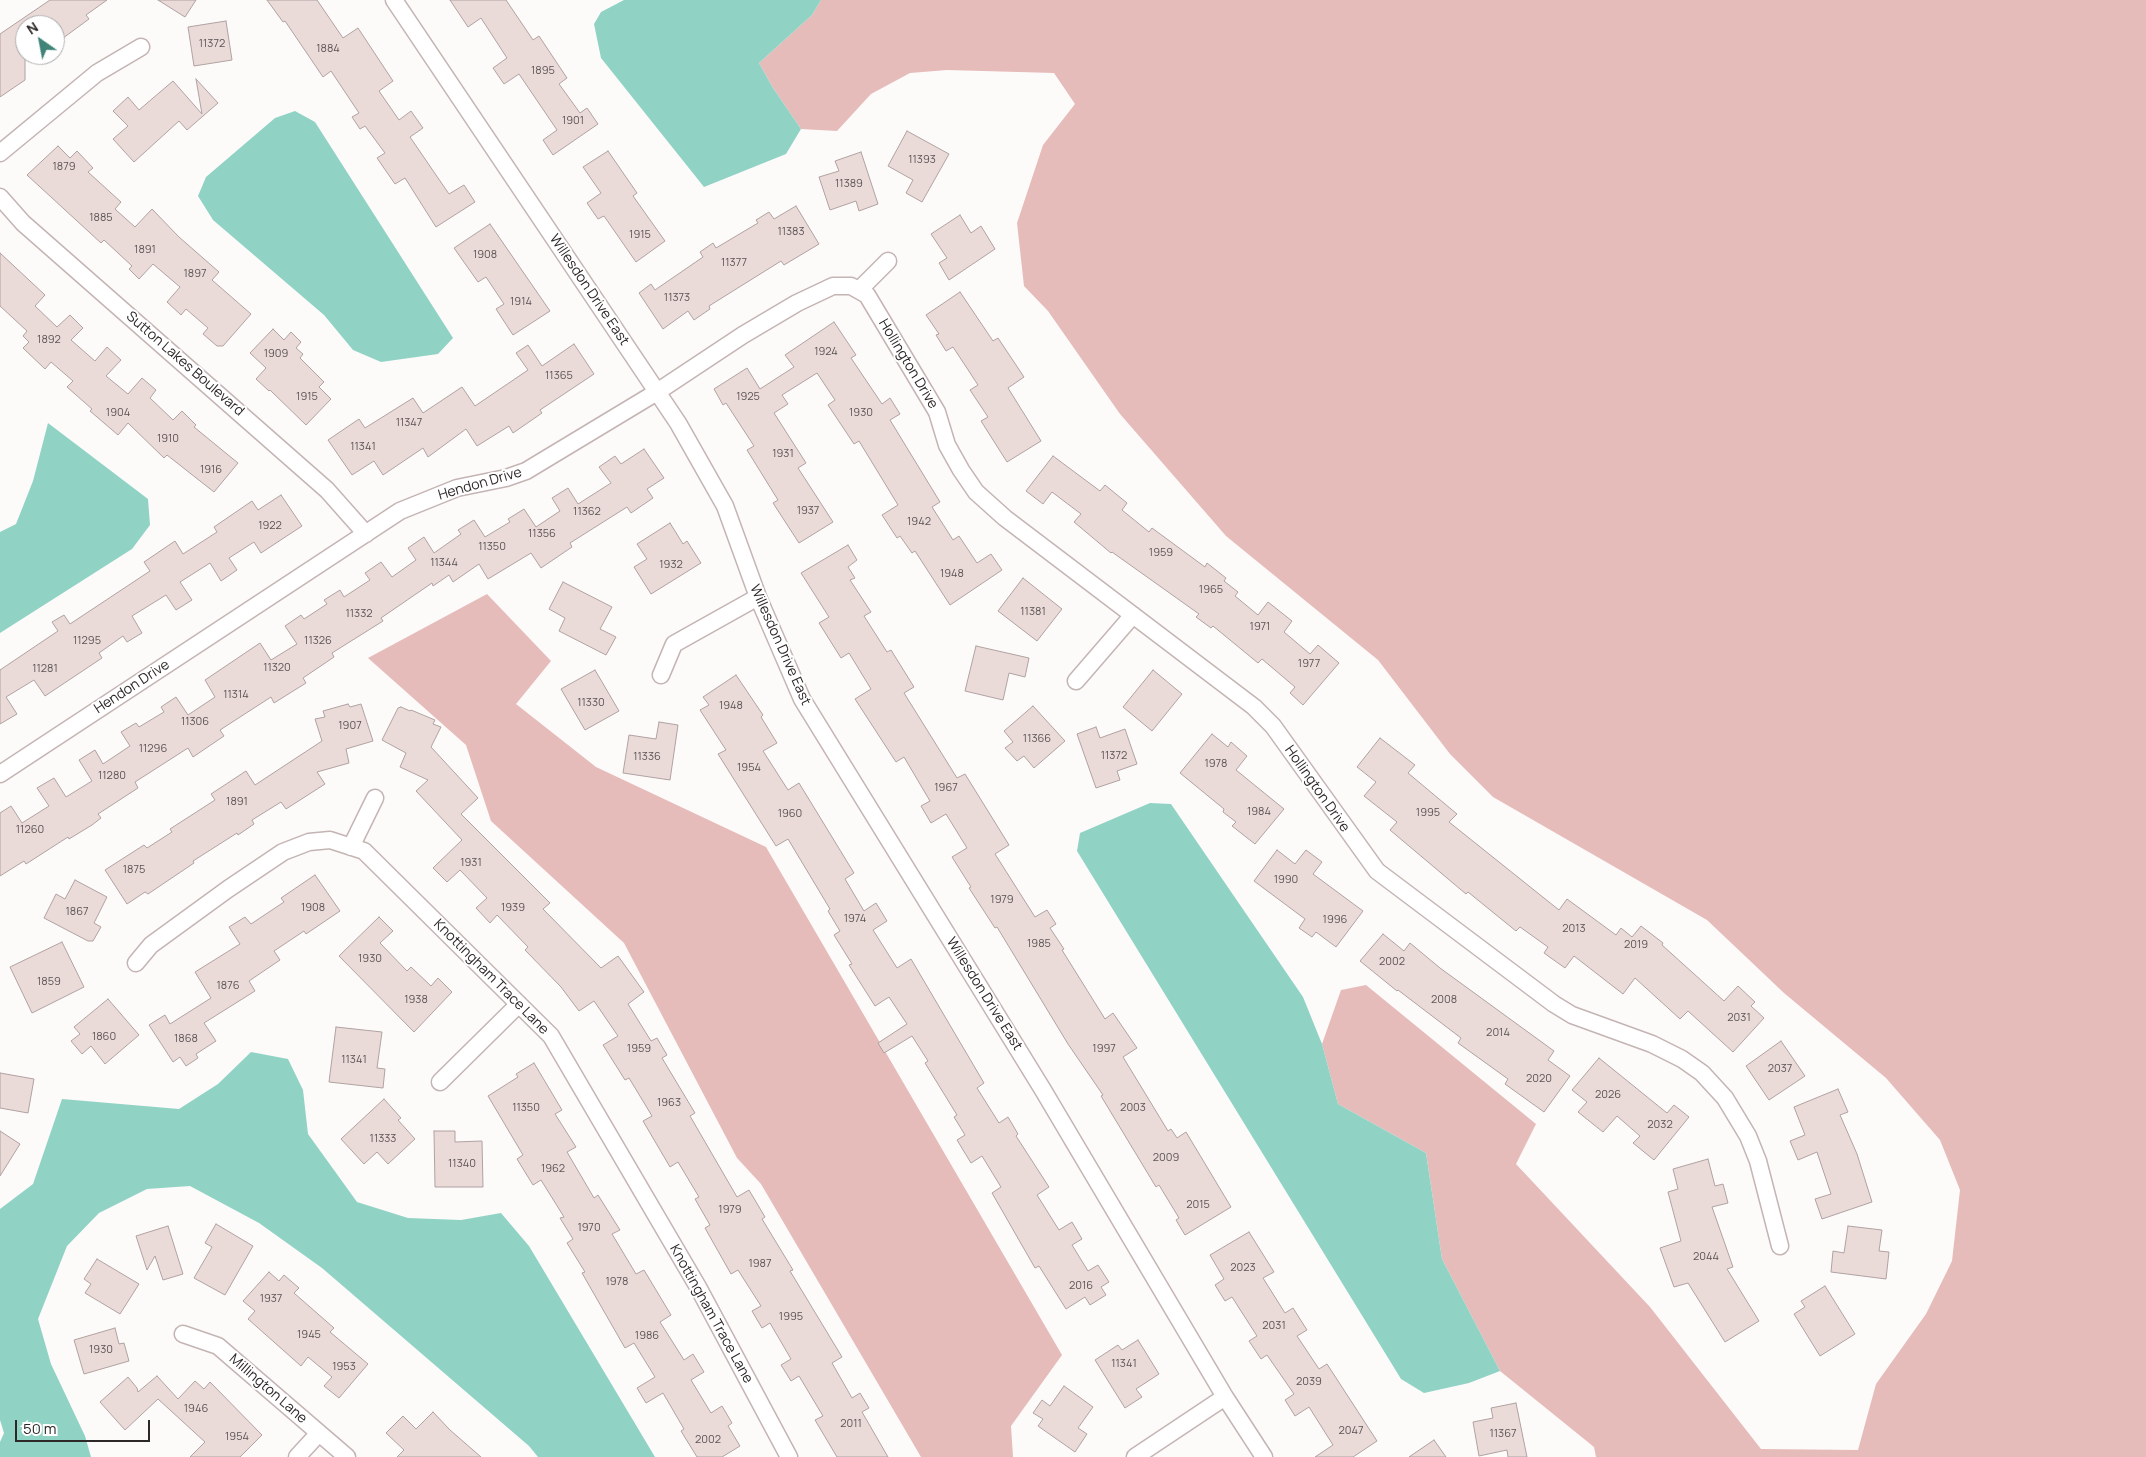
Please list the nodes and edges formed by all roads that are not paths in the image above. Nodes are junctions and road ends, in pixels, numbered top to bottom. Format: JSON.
{"nodes":[{"id":1,"x":394,"y":0,"type":"edge"},
{"id":2,"x":141,"y":47,"type":"dead end"},
{"id":3,"x":0,"y":153,"type":"edge"},
{"id":4,"x":0,"y":197,"type":"edge"},
{"id":5,"x":888,"y":261,"type":"dead end"},
{"id":6,"x":863,"y":293,"type":"junction"},
{"id":7,"x":657,"y":392,"type":"junction"},
{"id":8,"x":366,"y":534,"type":"junction"},
{"id":9,"x":758,"y":597,"type":"junction"},
{"id":10,"x":1133,"y":615,"type":"junction"},
{"id":11,"x":660,"y":675,"type":"dead end"},
{"id":12,"x":1076,"y":681,"type":"dead end"},
{"id":13,"x":0,"y":774,"type":"edge"},
{"id":14,"x":375,"y":798,"type":"dead end"},
{"id":15,"x":351,"y":847,"type":"junction"},
{"id":16,"x":136,"y":963,"type":"dead end"},
{"id":17,"x":519,"y":1004,"type":"junction"},
{"id":18,"x":440,"y":1082,"type":"dead end"},
{"id":19,"x":1780,"y":1246,"type":"dead end"},
{"id":20,"x":183,"y":1334,"type":"dead end"},
{"id":21,"x":1225,"y":1397,"type":"junction"},
{"id":22,"x":319,"y":1433,"type":"junction"},
{"id":23,"x":297,"y":1457,"type":"edge"},
{"id":24,"x":347,"y":1457,"type":"edge"},
{"id":25,"x":789,"y":1457,"type":"edge"},
{"id":26,"x":1135,"y":1457,"type":"edge"},
{"id":27,"x":1264,"y":1457,"type":"edge"}],
"edges":[{"from":1,"to":7,"type":"street","name":"Willesdon Drive East"},
{"from":2,"to":3,"type":"street"},
{"from":4,"to":8,"type":"street","name":"Sutton Lakes Boulevard"},
{"from":5,"to":6,"type":"street"},
{"from":6,"to":7,"type":"street","name":"Hendon Drive"},
{"from":6,"to":10,"type":"street","name":"Hollington Drive"},
{"from":7,"to":8,"type":"street","name":"Hendon Drive"},
{"from":7,"to":9,"type":"street","name":"Willesdon Drive East"},
{"from":8,"to":13,"type":"street","name":"Hendon Drive"},
{"from":9,"to":11,"type":"street"},
{"from":9,"to":21,"type":"street","name":"Willesdon Drive East"},
{"from":10,"to":12,"type":"street"},
{"from":10,"to":19,"type":"street","name":"Hollington Drive"},
{"from":14,"to":15,"type":"street"},
{"from":15,"to":16,"type":"street","name":"Knottingham Trace Lane"},
{"from":15,"to":17,"type":"street","name":"Knottingham Trace Lane"},
{"from":17,"to":18,"type":"street"},
{"from":17,"to":25,"type":"street","name":"Knottingham Trace Lane"},
{"from":20,"to":22,"type":"street","name":"Millington Lane"},
{"from":21,"to":26,"type":"street"},
{"from":21,"to":27,"type":"street","name":"Willesdon Drive East"},
{"from":22,"to":23,"type":"street"},
{"from":22,"to":24,"type":"street","name":"Millington Lane"}]}
